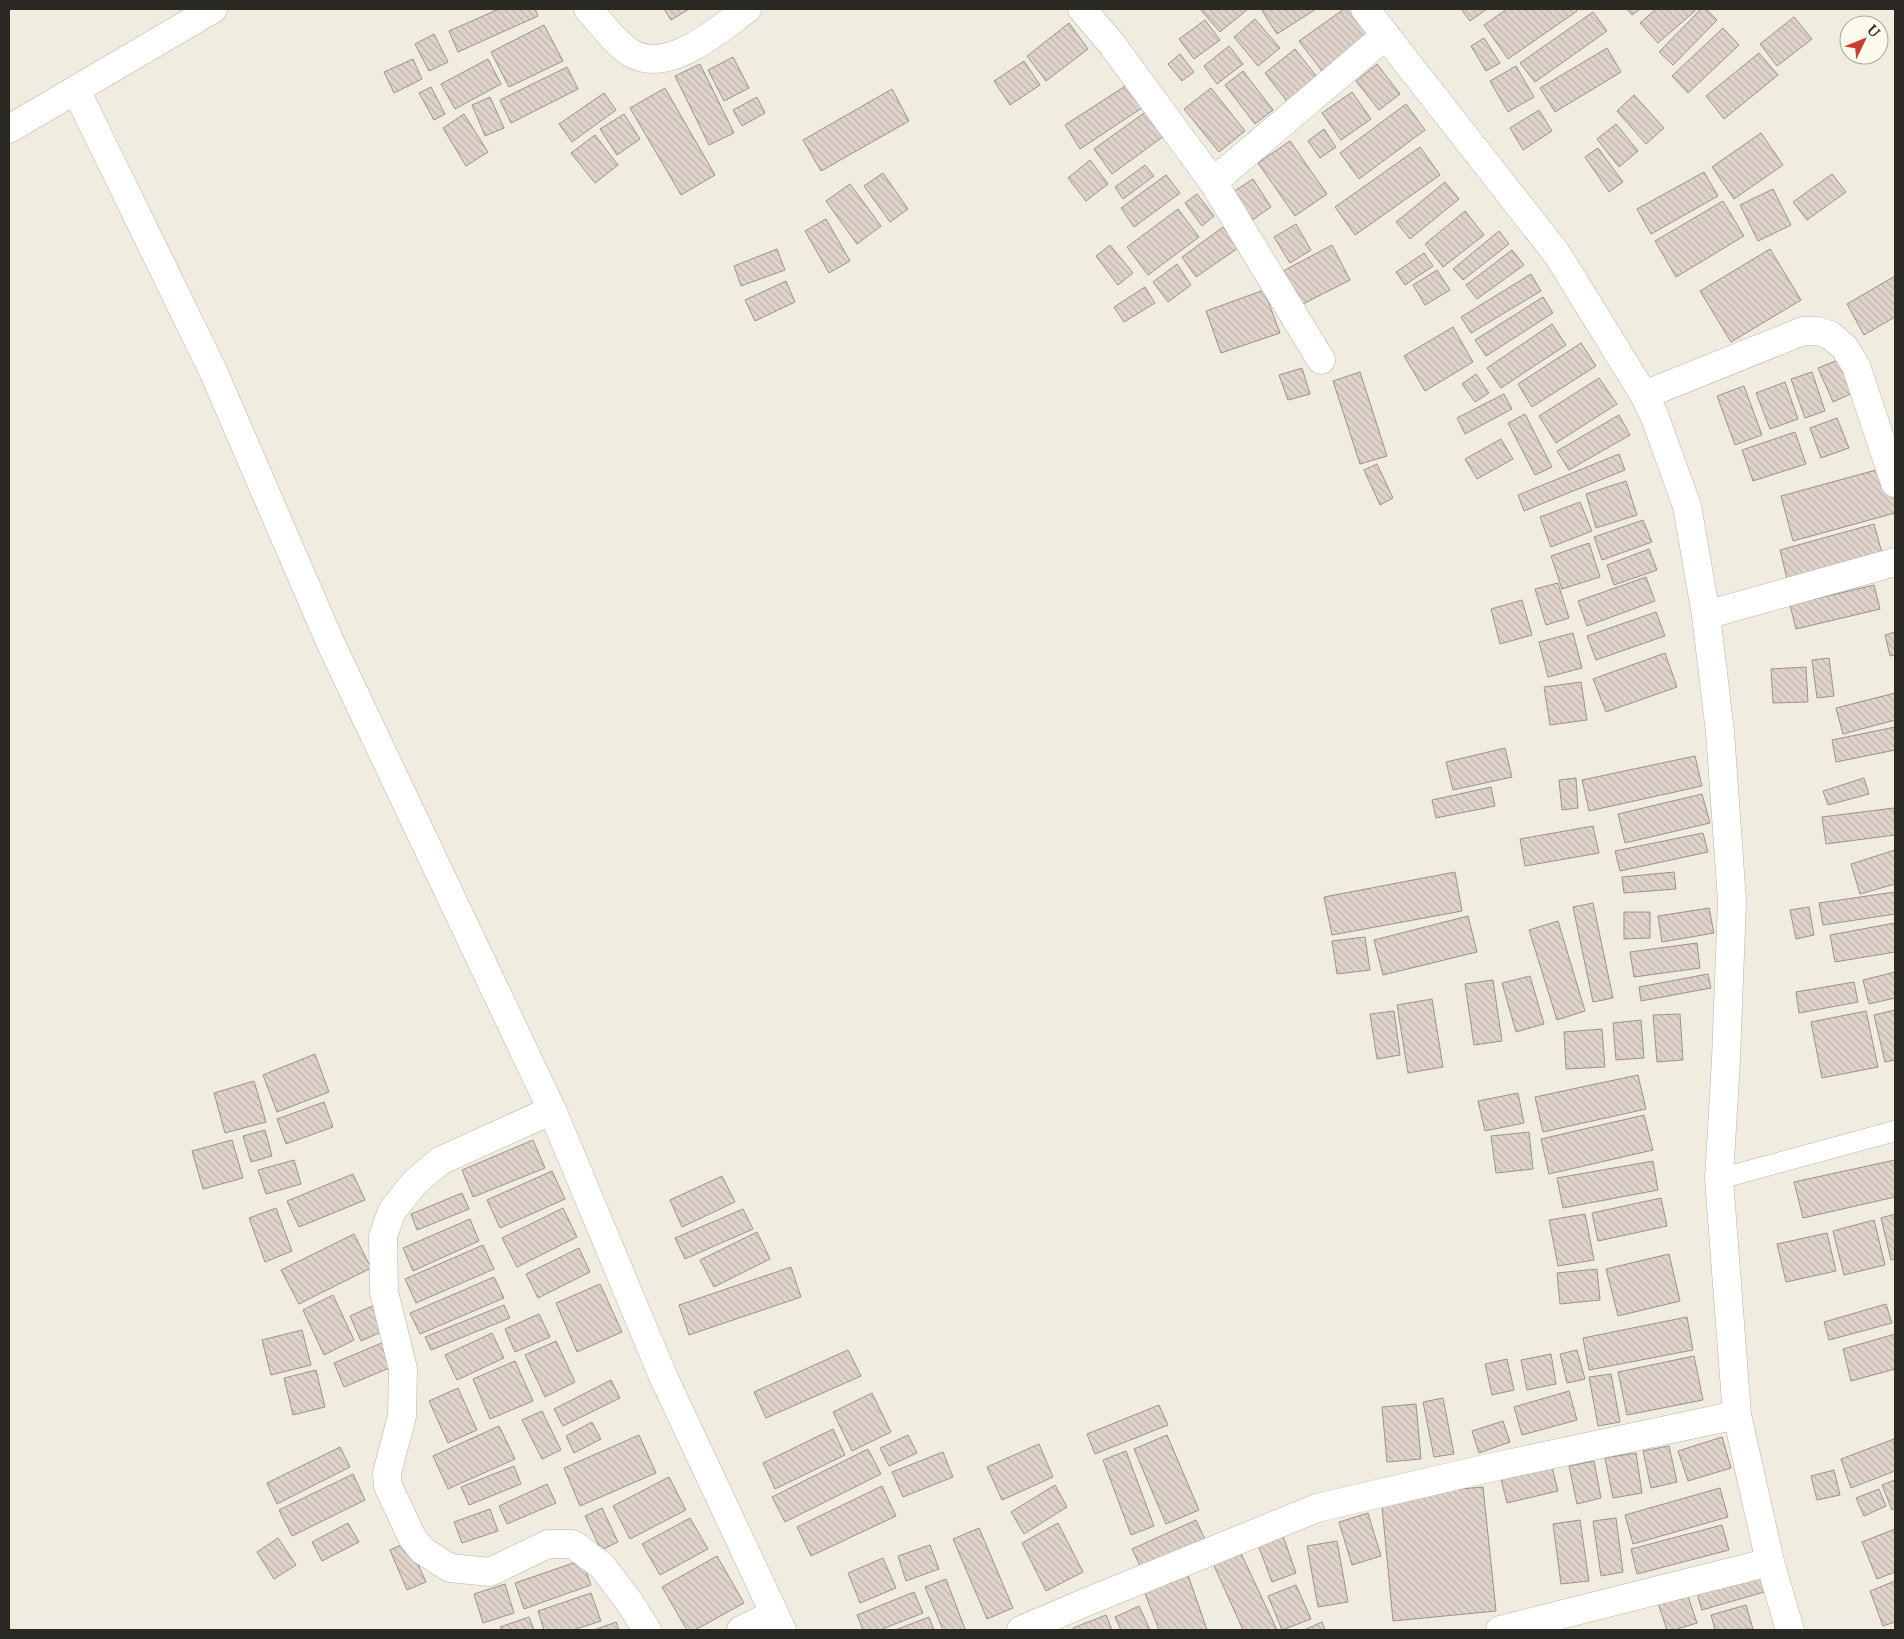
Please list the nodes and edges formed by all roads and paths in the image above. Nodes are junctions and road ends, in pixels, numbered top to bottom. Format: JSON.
{"nodes":[{"id":1,"x":213,"y":9,"type":"edge"},
{"id":2,"x":588,"y":9,"type":"edge"},
{"id":3,"x":747,"y":9,"type":"edge"},
{"id":4,"x":1082,"y":9,"type":"edge"},
{"id":5,"x":1365,"y":9,"type":"edge"},
{"id":6,"x":1386,"y":35,"type":"junction"},
{"id":7,"x":76,"y":90,"type":"junction"},
{"id":8,"x":9,"y":129,"type":"edge"},
{"id":9,"x":1213,"y":182,"type":"junction"},
{"id":10,"x":1321,"y":360,"type":"dead end"},
{"id":11,"x":1644,"y":395,"type":"junction"},
{"id":12,"x":1895,"y":483,"type":"edge"},
{"id":13,"x":1895,"y":562,"type":"edge"},
{"id":14,"x":1706,"y":615,"type":"junction"},
{"id":15,"x":552,"y":1110,"type":"junction"},
{"id":16,"x":1895,"y":1131,"type":"edge"},
{"id":17,"x":1718,"y":1179,"type":"junction"},
{"id":18,"x":1737,"y":1415,"type":"junction"},
{"id":19,"x":1770,"y":1562,"type":"junction"},
{"id":20,"x":778,"y":1622,"type":"edge"},
{"id":21,"x":647,"y":1630,"type":"edge"},
{"id":22,"x":741,"y":1630,"type":"edge"},
{"id":23,"x":1021,"y":1630,"type":"edge"},
{"id":24,"x":1500,"y":1630,"type":"edge"},
{"id":25,"x":1790,"y":1630,"type":"edge"}],
"edges":[{"from":1,"to":7,"type":"street"},
{"from":2,"to":3,"type":"street"},
{"from":4,"to":9,"type":"street"},
{"from":5,"to":6,"type":"street"},
{"from":6,"to":9,"type":"street"},
{"from":6,"to":11,"type":"street"},
{"from":7,"to":8,"type":"street"},
{"from":7,"to":15,"type":"street"},
{"from":9,"to":10,"type":"street"},
{"from":11,"to":12,"type":"street"},
{"from":11,"to":14,"type":"street"},
{"from":13,"to":14,"type":"street"},
{"from":14,"to":17,"type":"street"},
{"from":15,"to":20,"type":"street"},
{"from":15,"to":21,"type":"street"},
{"from":16,"to":17,"type":"lane"},
{"from":17,"to":18,"type":"street"},
{"from":18,"to":19,"type":"street"},
{"from":18,"to":23,"type":"street"},
{"from":19,"to":24,"type":"street"},
{"from":19,"to":25,"type":"street"},
{"from":20,"to":22,"type":"street"}]}
